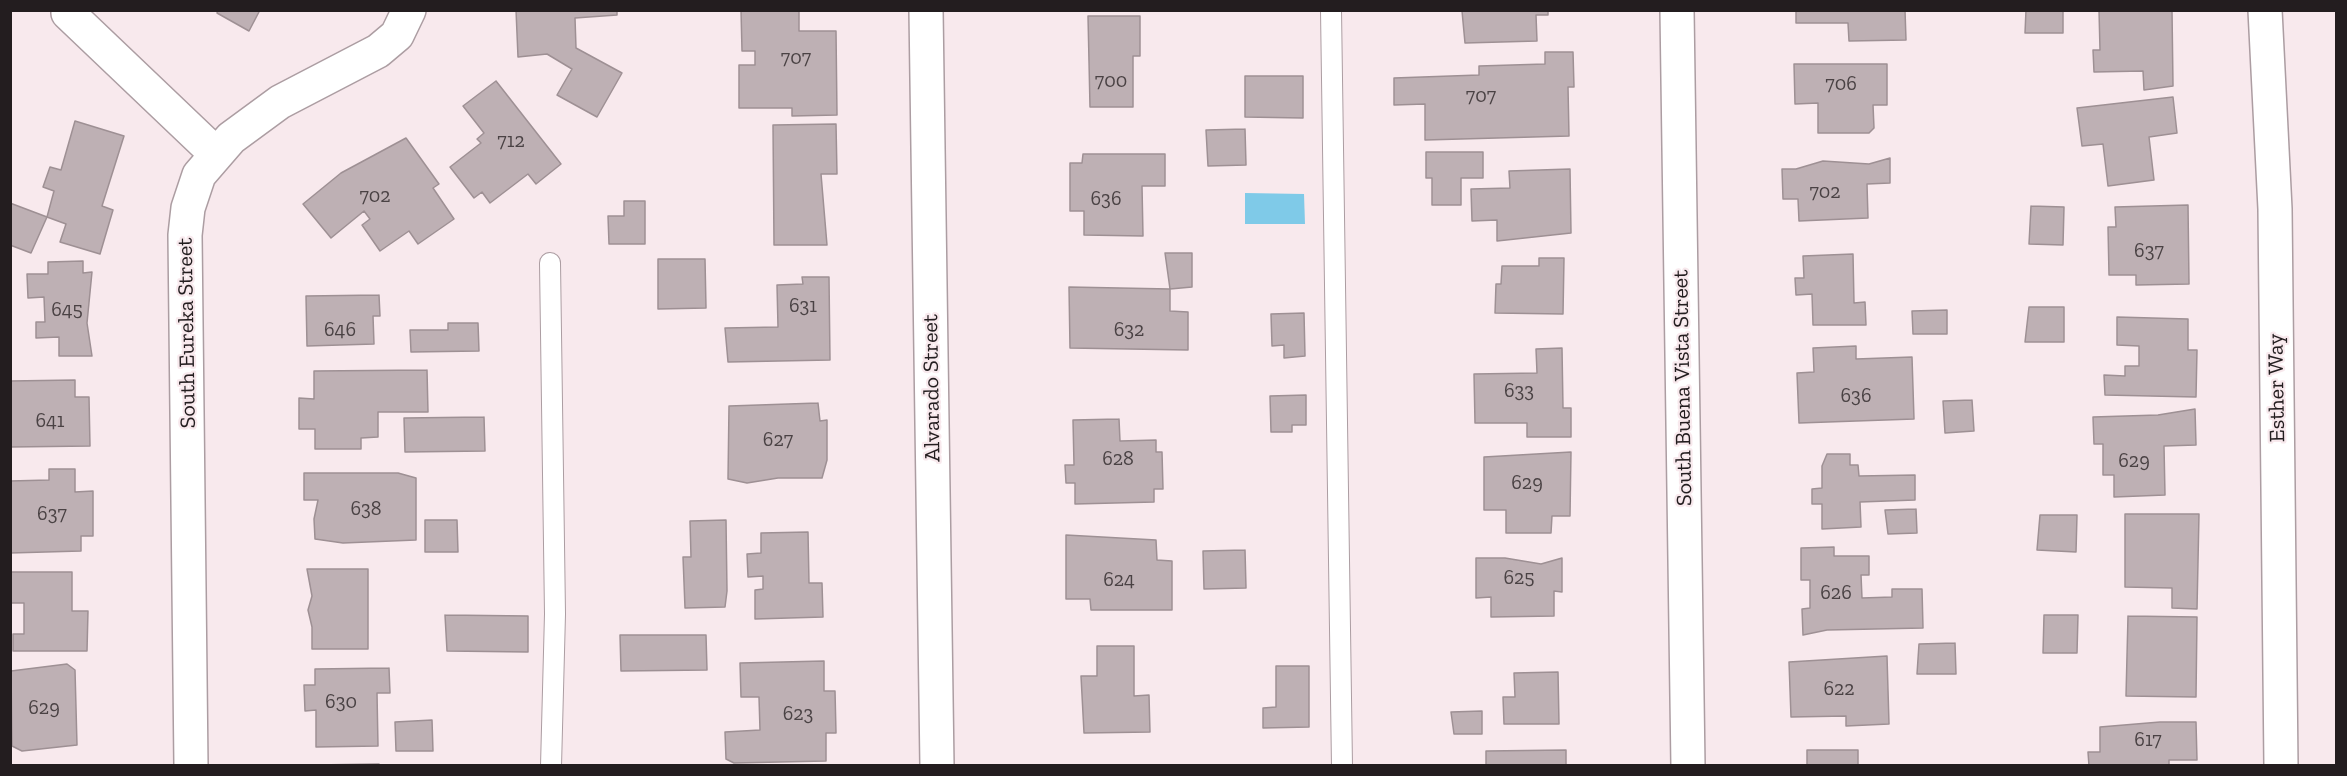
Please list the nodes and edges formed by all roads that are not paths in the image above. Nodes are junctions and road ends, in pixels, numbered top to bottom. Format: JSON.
{"nodes":[{"id":1,"x":409,"y":10,"type":"edge"},
{"id":2,"x":926,"y":10,"type":"edge"},
{"id":3,"x":1331,"y":10,"type":"edge"},
{"id":4,"x":1677,"y":10,"type":"edge"},
{"id":5,"x":2265,"y":10,"type":"edge"},
{"id":6,"x":68,"y":13,"type":"dead end"},
{"id":7,"x":216,"y":154,"type":"junction"},
{"id":8,"x":550,"y":263,"type":"dead end"},
{"id":9,"x":191,"y":765,"type":"edge"},
{"id":10,"x":550,"y":765,"type":"edge"},
{"id":11,"x":938,"y":765,"type":"edge"},
{"id":12,"x":1342,"y":765,"type":"edge"},
{"id":13,"x":1688,"y":765,"type":"edge"},
{"id":14,"x":2281,"y":765,"type":"edge"}],
"edges":[{"from":1,"to":7,"type":"street","name":"South Eureka Street"},
{"from":2,"to":11,"type":"street","name":"Alvarado Street"},
{"from":3,"to":12,"type":"lane"},
{"from":4,"to":13,"type":"street","name":"South Buena Vista Street"},
{"from":5,"to":14,"type":"street","name":"Esther Way"},
{"from":6,"to":7,"type":"street"},
{"from":7,"to":9,"type":"street","name":"South Eureka Street"},
{"from":8,"to":10,"type":"lane"}]}
